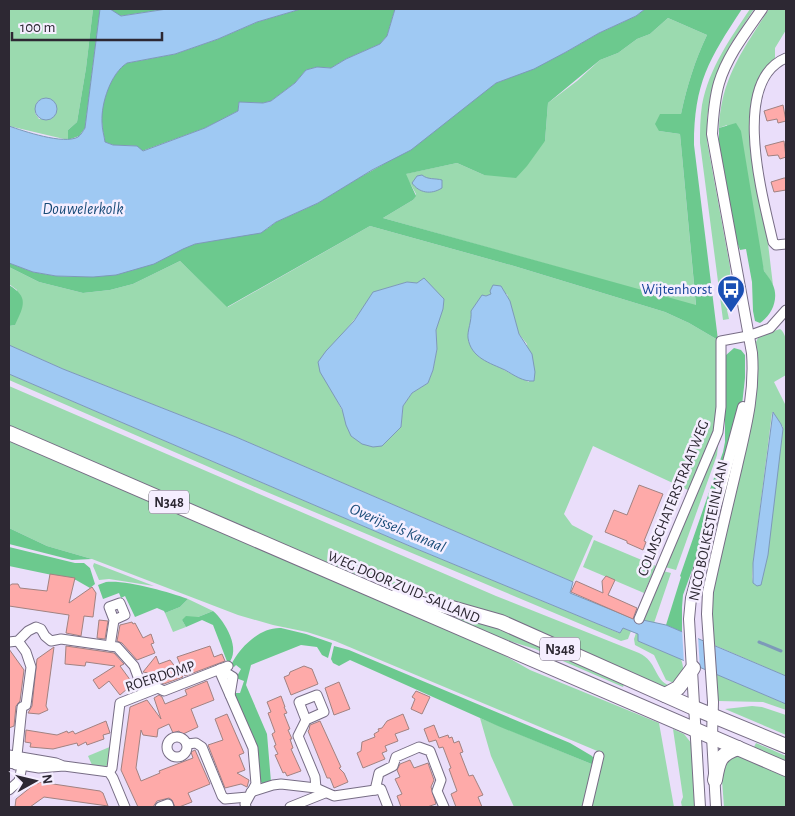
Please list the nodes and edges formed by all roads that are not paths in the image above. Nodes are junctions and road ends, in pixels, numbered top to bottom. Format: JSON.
{"nodes":[{"id":1,"x":762,"y":9,"type":"edge"},
{"id":2,"x":786,"y":58,"type":"edge"},
{"id":3,"x":786,"y":244,"type":"edge"},
{"id":4,"x":786,"y":310,"type":"edge"},
{"id":5,"x":748,"y":336,"type":"junction"},
{"id":6,"x":752,"y":362,"type":"junction"},
{"id":7,"x":9,"y":433,"type":"edge"},
{"id":8,"x":328,"y":572,"type":"junction"},
{"id":9,"x":639,"y":619,"type":"dead end"},
{"id":10,"x":114,"y":620,"type":"dead end"},
{"id":11,"x":14,"y":642,"type":"edge"},
{"id":12,"x":110,"y":646,"type":"junction"},
{"id":13,"x":693,"y":668,"type":"junction"},
{"id":14,"x":144,"y":693,"type":"junction"},
{"id":15,"x":665,"y":695,"type":"junction"},
{"id":16,"x":694,"y":708,"type":"junction"},
{"id":17,"x":712,"y":715,"type":"junction"},
{"id":18,"x":306,"y":720,"type":"dead end"},
{"id":19,"x":695,"y":730,"type":"junction"},
{"id":20,"x":712,"y":737,"type":"junction"},
{"id":21,"x":187,"y":744,"type":"dead end"},
{"id":22,"x":786,"y":746,"type":"edge"},
{"id":23,"x":738,"y":748,"type":"junction"},
{"id":24,"x":599,"y":756,"type":"dead end"},
{"id":25,"x":16,"y":760,"type":"edge"},
{"id":26,"x":786,"y":770,"type":"edge"},
{"id":27,"x":109,"y":772,"type":"junction"},
{"id":28,"x":715,"y":780,"type":"junction"},
{"id":29,"x":316,"y":788,"type":"junction"},
{"id":30,"x":9,"y":790,"type":"edge"},
{"id":31,"x":375,"y":790,"type":"junction"},
{"id":32,"x":325,"y":793,"type":"junction"},
{"id":33,"x":250,"y":795,"type":"junction"},
{"id":34,"x":125,"y":807,"type":"edge"},
{"id":35,"x":160,"y":807,"type":"edge"},
{"id":36,"x":169,"y":807,"type":"edge"},
{"id":37,"x":246,"y":807,"type":"edge"},
{"id":38,"x":290,"y":807,"type":"edge"},
{"id":39,"x":388,"y":807,"type":"edge"},
{"id":40,"x":444,"y":807,"type":"edge"},
{"id":41,"x":587,"y":807,"type":"edge"},
{"id":42,"x":700,"y":807,"type":"edge"},
{"id":43,"x":716,"y":807,"type":"edge"}],
"edges":[{"from":1,"to":5,"type":"street","name":"NICO BOLKESTEINLAAN"},
{"from":2,"to":3,"type":"street"},
{"from":4,"to":5,"type":"street","name":"COLMSCHATERSTRAATWEG"},
{"from":5,"to":6,"type":"street","name":"NICO BOLKESTEINLAAN"},
{"from":5,"to":9,"type":"street","name":"COLMSCHATERSTRAATWEG"},
{"from":6,"to":13,"type":"street","name":"NICO BOLKESTEINLAAN"},
{"from":6,"to":17,"type":"street","name":"NICO BOLKESTEINLAAN"},
{"from":7,"to":8,"type":"main road","name":"WEG DOOR ZUID-SALLAND","number":"N348"},
{"from":8,"to":15,"type":"main road","name":"WEG DOOR ZUID-SALLAND","number":"N348"},
{"from":8,"to":19,"type":"main road","name":"WEG DOOR ZUID-SALLAND","number":"N348"},
{"from":10,"to":12,"type":"street"},
{"from":11,"to":12,"type":"street"},
{"from":11,"to":25,"type":"street"},
{"from":12,"to":14,"type":"street"},
{"from":13,"to":15,"type":"main road"},
{"from":13,"to":16,"type":"street","name":"NICO BOLKESTEINLAAN"},
{"from":14,"to":27,"type":"street","name":"ROERDOMP"},
{"from":14,"to":33,"type":"street","name":"ROERDOMP"},
{"from":15,"to":16,"type":"main road","name":"WEG DOOR ZUID-SALLAND","number":"N348"},
{"from":16,"to":17,"type":"main road","name":"WEG DOOR ZUID-SALLAND","number":"N348"},
{"from":16,"to":19,"type":"street","name":"NICO BOLKESTEINLAAN"},
{"from":17,"to":20,"type":"street","name":"NICO BOLKESTEINLAAN"},
{"from":17,"to":22,"type":"main road","name":"WEG DOOR ZUID-SALLAND","number":"N348"},
{"from":18,"to":29,"type":"street"},
{"from":19,"to":20,"type":"main road","name":"WEG DOOR ZUID-SALLAND","number":"N348"},
{"from":19,"to":42,"type":"street","name":"NICO BOLKESTEINLAAN"},
{"from":20,"to":23,"type":"main road","name":"WEG DOOR ZUID-SALLAND","number":"N348"},
{"from":20,"to":28,"type":"street","name":"NICO BOLKESTEINLAAN"},
{"from":21,"to":33,"type":"street"},
{"from":23,"to":26,"type":"main road","name":"WEG DOOR ZUID-SALLAND","number":"N348"},
{"from":23,"to":28,"type":"main road"},
{"from":24,"to":41,"type":"street"},
{"from":25,"to":27,"type":"street"},
{"from":25,"to":30,"type":"street"},
{"from":27,"to":34,"type":"street"},
{"from":28,"to":43,"type":"street","name":"NICO BOLKESTEINLAAN"},
{"from":29,"to":32,"type":"street"},
{"from":29,"to":33,"type":"street"},
{"from":31,"to":32,"type":"street"},
{"from":31,"to":39,"type":"street"},
{"from":31,"to":40,"type":"street"},
{"from":32,"to":38,"type":"street"},
{"from":33,"to":37,"type":"street","name":"ROERDOMP"},
{"from":35,"to":36,"type":"street"}]}
